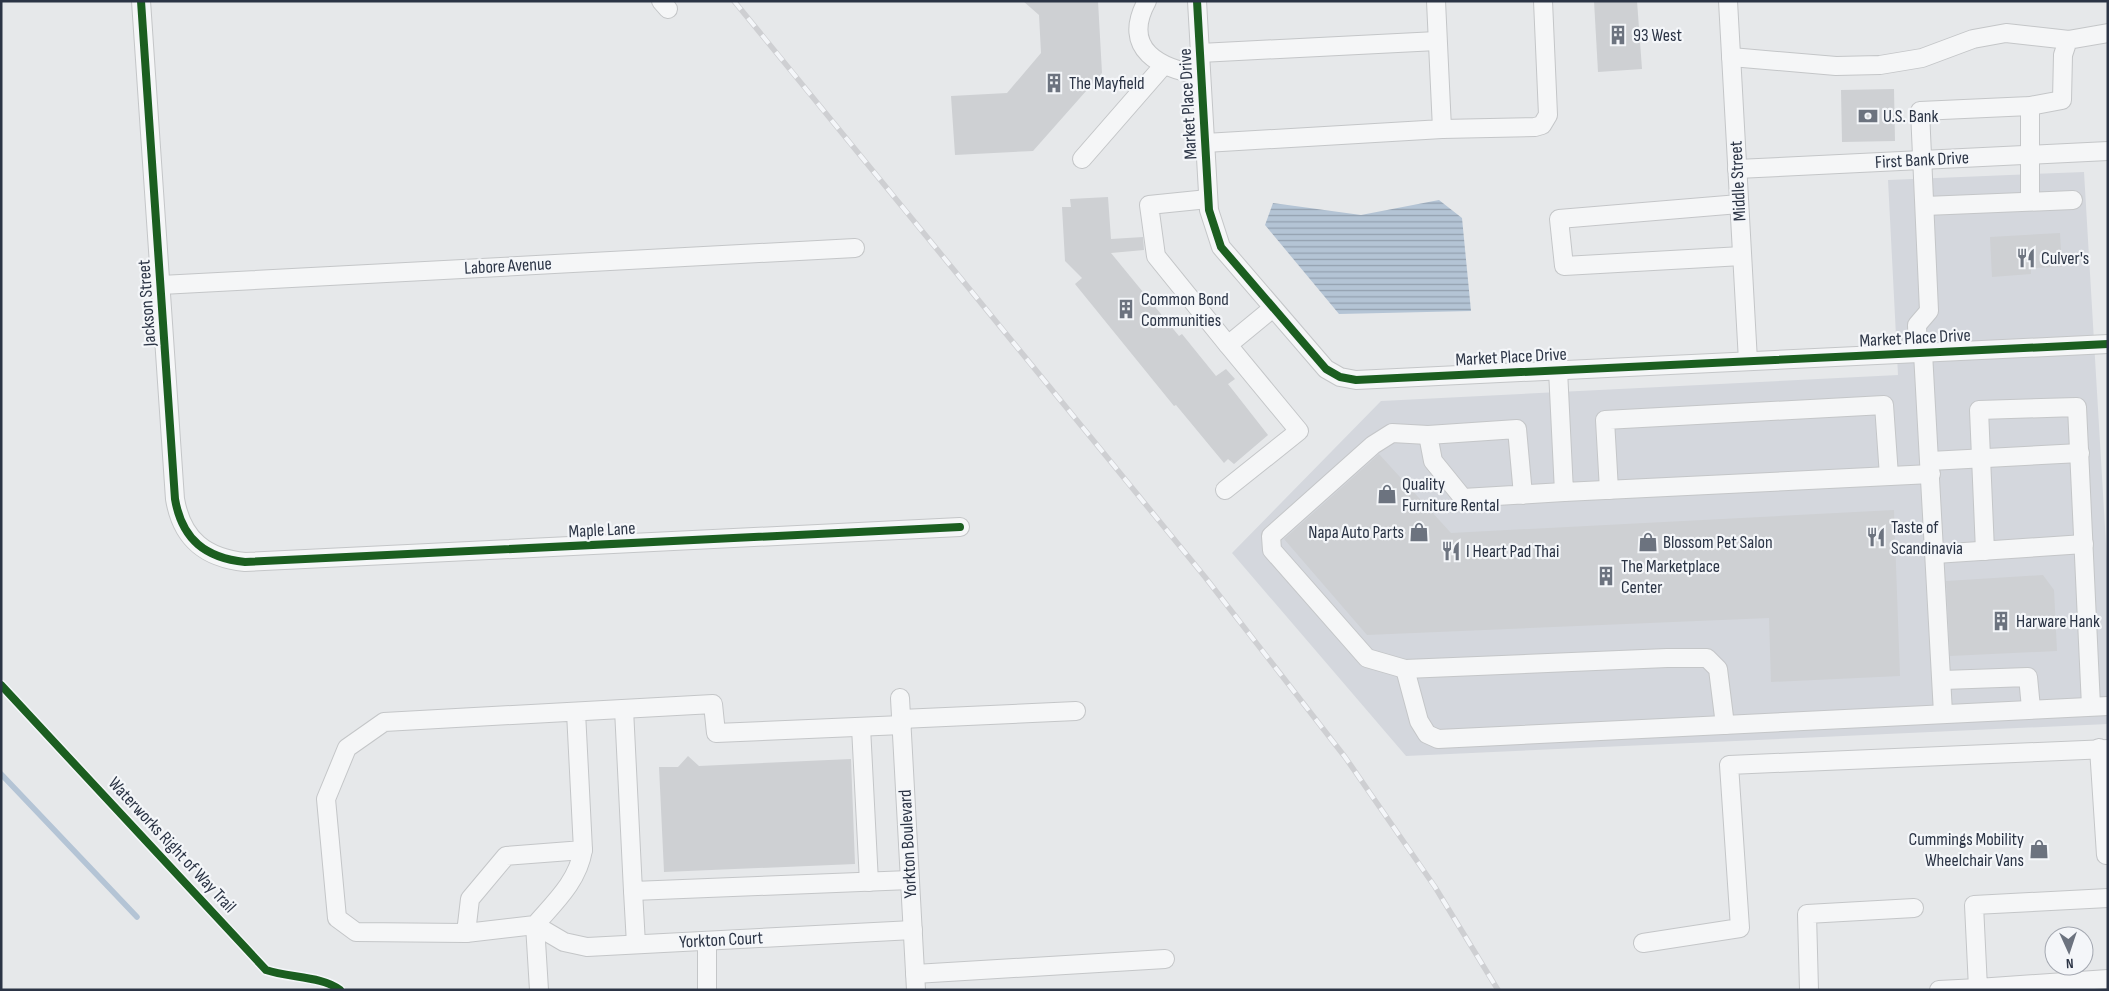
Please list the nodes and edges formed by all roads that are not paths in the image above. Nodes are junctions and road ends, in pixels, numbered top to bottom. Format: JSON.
{"nodes":[{"id":1,"x":141,"y":1,"type":"edge"},
{"id":2,"x":1146,"y":1,"type":"edge"},
{"id":3,"x":1197,"y":1,"type":"edge"},
{"id":4,"x":1436,"y":1,"type":"edge"},
{"id":5,"x":1543,"y":1,"type":"edge"},
{"id":6,"x":1728,"y":1,"type":"edge"},
{"id":7,"x":2108,"y":33,"type":"edge"},
{"id":8,"x":2069,"y":40,"type":"junction"},
{"id":9,"x":1437,"y":41,"type":"junction"},
{"id":10,"x":1200,"y":53,"type":"junction"},
{"id":11,"x":1731,"y":57,"type":"junction"},
{"id":12,"x":1163,"y":66,"type":"junction"},
{"id":13,"x":1201,"y":75,"type":"junction"},
{"id":14,"x":2030,"y":106,"type":"junction"},
{"id":15,"x":1442,"y":129,"type":"junction"},
{"id":16,"x":1205,"y":143,"type":"junction"},
{"id":17,"x":2108,"y":151,"type":"edge"},
{"id":18,"x":2029,"y":155,"type":"junction"},
{"id":19,"x":1082,"y":159,"type":"dead end"},
{"id":20,"x":1923,"y":160,"type":"junction"},
{"id":21,"x":1737,"y":169,"type":"junction"},
{"id":22,"x":1208,"y":199,"type":"junction"},
{"id":23,"x":2073,"y":200,"type":"dead end"},
{"id":24,"x":2030,"y":201,"type":"junction"},
{"id":25,"x":1739,"y":204,"type":"junction"},
{"id":26,"x":1925,"y":206,"type":"junction"},
{"id":27,"x":855,"y":248,"type":"dead end"},
{"id":28,"x":1742,"y":256,"type":"junction"},
{"id":29,"x":161,"y":285,"type":"junction"},
{"id":30,"x":1273,"y":308,"type":"junction"},
{"id":31,"x":2108,"y":344,"type":"edge"},
{"id":32,"x":1228,"y":346,"type":"junction"},
{"id":33,"x":1920,"y":353,"type":"junction"},
{"id":34,"x":1748,"y":361,"type":"junction"},
{"id":35,"x":1558,"y":370,"type":"junction"},
{"id":36,"x":1428,"y":435,"type":"junction"},
{"id":37,"x":2080,"y":453,"type":"junction"},
{"id":38,"x":1981,"y":459,"type":"junction"},
{"id":39,"x":1930,"y":468,"type":"junction"},
{"id":40,"x":1889,"y":476,"type":"junction"},
{"id":41,"x":1225,"y":490,"type":"dead end"},
{"id":42,"x":1609,"y":490,"type":"junction"},
{"id":43,"x":1564,"y":492,"type":"junction"},
{"id":44,"x":1523,"y":495,"type":"junction"},
{"id":45,"x":960,"y":528,"type":"dead end"},
{"id":46,"x":2084,"y":544,"type":"junction"},
{"id":47,"x":1985,"y":551,"type":"junction"},
{"id":48,"x":1935,"y":554,"type":"junction"},
{"id":49,"x":246,"y":562,"type":"joint"},
{"id":50,"x":1405,"y":669,"type":"junction"},
{"id":51,"x":1942,"y":680,"type":"junction"},
{"id":52,"x":900,"y":698,"type":"dead end"},
{"id":53,"x":2099,"y":706,"type":"edge"},
{"id":54,"x":2030,"y":708,"type":"junction"},
{"id":55,"x":624,"y":709,"type":"junction"},
{"id":56,"x":576,"y":712,"type":"junction"},
{"id":57,"x":1076,"y":712,"type":"dead end"},
{"id":58,"x":1943,"y":713,"type":"junction"},
{"id":59,"x":902,"y":722,"type":"junction"},
{"id":60,"x":1725,"y":725,"type":"junction"},
{"id":61,"x":860,"y":727,"type":"junction"},
{"id":62,"x":2103,"y":749,"type":"edge"},
{"id":63,"x":583,"y":850,"type":"junction"},
{"id":64,"x":2106,"y":855,"type":"dead end"},
{"id":65,"x":910,"y":880,"type":"junction"},
{"id":66,"x":869,"y":882,"type":"junction"},
{"id":67,"x":633,"y":891,"type":"junction"},
{"id":68,"x":2108,"y":898,"type":"edge"},
{"id":69,"x":1914,"y":908,"type":"dead end"},
{"id":70,"x":535,"y":925,"type":"junction"},
{"id":71,"x":913,"y":930,"type":"junction"},
{"id":72,"x":466,"y":933,"type":"junction"},
{"id":73,"x":707,"y":941,"type":"junction"},
{"id":74,"x":1643,"y":943,"type":"dead end"},
{"id":75,"x":636,"y":944,"type":"junction"},
{"id":76,"x":1165,"y":959,"type":"dead end"},
{"id":77,"x":2108,"y":979,"type":"edge"},
{"id":78,"x":916,"y":982,"type":"edge"},
{"id":79,"x":1978,"y":988,"type":"junction"},
{"id":80,"x":539,"y":990,"type":"edge"},
{"id":81,"x":707,"y":990,"type":"edge"},
{"id":82,"x":1809,"y":990,"type":"edge"},
{"id":83,"x":1939,"y":990,"type":"edge"}],
"edges":[{"from":1,"to":29,"type":"street","name":"Jackson Street"},
{"from":2,"to":12,"type":"street"},
{"from":3,"to":10,"type":"street","name":"Market Place Drive"},
{"from":4,"to":9,"type":"street"},
{"from":5,"to":15,"type":"street"},
{"from":6,"to":11,"type":"street","name":"Middle Street"},
{"from":7,"to":8,"type":"street"},
{"from":8,"to":11,"type":"street"},
{"from":8,"to":14,"type":"street"},
{"from":9,"to":10,"type":"street"},
{"from":9,"to":15,"type":"street"},
{"from":10,"to":13,"type":"street","name":"Market Place Drive"},
{"from":11,"to":21,"type":"street","name":"Middle Street"},
{"from":12,"to":13,"type":"street"},
{"from":12,"to":19,"type":"street"},
{"from":13,"to":16,"type":"street","name":"Market Place Drive"},
{"from":14,"to":18,"type":"street"},
{"from":14,"to":20,"type":"street"},
{"from":15,"to":16,"type":"street"},
{"from":16,"to":22,"type":"street","name":"Market Place Drive"},
{"from":17,"to":18,"type":"street","name":"First Bank Drive"},
{"from":18,"to":20,"type":"street","name":"First Bank Drive"},
{"from":18,"to":24,"type":"street"},
{"from":20,"to":21,"type":"street","name":"First Bank Drive"},
{"from":20,"to":26,"type":"street"},
{"from":21,"to":25,"type":"street","name":"Middle Street"},
{"from":22,"to":30,"type":"street","name":"Market Place Drive"},
{"from":22,"to":32,"type":"street"},
{"from":23,"to":24,"type":"street"},
{"from":24,"to":26,"type":"street"},
{"from":25,"to":28,"type":"street","name":"Middle Street"},
{"from":25,"to":28,"type":"street"},
{"from":26,"to":33,"type":"street"},
{"from":27,"to":29,"type":"street","name":"Labore Avenue"},
{"from":28,"to":34,"type":"street","name":"Middle Street"},
{"from":29,"to":49,"type":"street","name":"Jackson Street"},
{"from":30,"to":32,"type":"street"},
{"from":30,"to":35,"type":"street","name":"Market Place Drive"},
{"from":31,"to":33,"type":"street","name":"Market Place Drive"},
{"from":32,"to":41,"type":"street"},
{"from":33,"to":34,"type":"street","name":"Market Place Drive"},
{"from":33,"to":39,"type":"street"},
{"from":34,"to":35,"type":"street","name":"Market Place Drive"},
{"from":35,"to":43,"type":"street"},
{"from":36,"to":44,"type":"street"},
{"from":36,"to":44,"type":"street"},
{"from":36,"to":50,"type":"street"},
{"from":37,"to":38,"type":"street"},
{"from":37,"to":38,"type":"street"},
{"from":37,"to":46,"type":"street"},
{"from":38,"to":39,"type":"street"},
{"from":38,"to":47,"type":"street"},
{"from":39,"to":40,"type":"street"},
{"from":39,"to":48,"type":"street"},
{"from":40,"to":42,"type":"street"},
{"from":40,"to":42,"type":"street"},
{"from":42,"to":43,"type":"street"},
{"from":43,"to":44,"type":"street"},
{"from":45,"to":49,"type":"street","name":"Maple Lane"},
{"from":46,"to":47,"type":"street"},
{"from":46,"to":53,"type":"street"},
{"from":47,"to":48,"type":"street"},
{"from":48,"to":51,"type":"street"},
{"from":50,"to":60,"type":"street"},
{"from":50,"to":60,"type":"street"},
{"from":51,"to":54,"type":"street"},
{"from":51,"to":58,"type":"street"},
{"from":52,"to":59,"type":"street","name":"Yorkton Boulevard"},
{"from":53,"to":54,"type":"street"},
{"from":54,"to":58,"type":"street"},
{"from":55,"to":56,"type":"street"},
{"from":55,"to":61,"type":"street"},
{"from":55,"to":67,"type":"street"},
{"from":56,"to":63,"type":"street"},
{"from":56,"to":72,"type":"street"},
{"from":57,"to":59,"type":"street"},
{"from":58,"to":60,"type":"street"},
{"from":59,"to":61,"type":"street"},
{"from":59,"to":65,"type":"street","name":"Yorkton Boulevard"},
{"from":61,"to":66,"type":"street"},
{"from":62,"to":64,"type":"street"},
{"from":62,"to":74,"type":"street"},
{"from":63,"to":70,"type":"street"},
{"from":63,"to":72,"type":"street"},
{"from":65,"to":66,"type":"street"},
{"from":65,"to":71,"type":"street","name":"Yorkton Boulevard"},
{"from":66,"to":67,"type":"street"},
{"from":67,"to":75,"type":"street"},
{"from":68,"to":79,"type":"street"},
{"from":69,"to":82,"type":"street"},
{"from":70,"to":72,"type":"street"},
{"from":70,"to":75,"type":"street","name":"Yorkton Court"},
{"from":70,"to":80,"type":"street"},
{"from":71,"to":73,"type":"street","name":"Yorkton Court"},
{"from":71,"to":78,"type":"street","name":"Yorkton Boulevard"},
{"from":73,"to":75,"type":"street","name":"Yorkton Court"},
{"from":73,"to":81,"type":"street"},
{"from":76,"to":78,"type":"street"},
{"from":77,"to":79,"type":"street"},
{"from":79,"to":83,"type":"street"}]}
